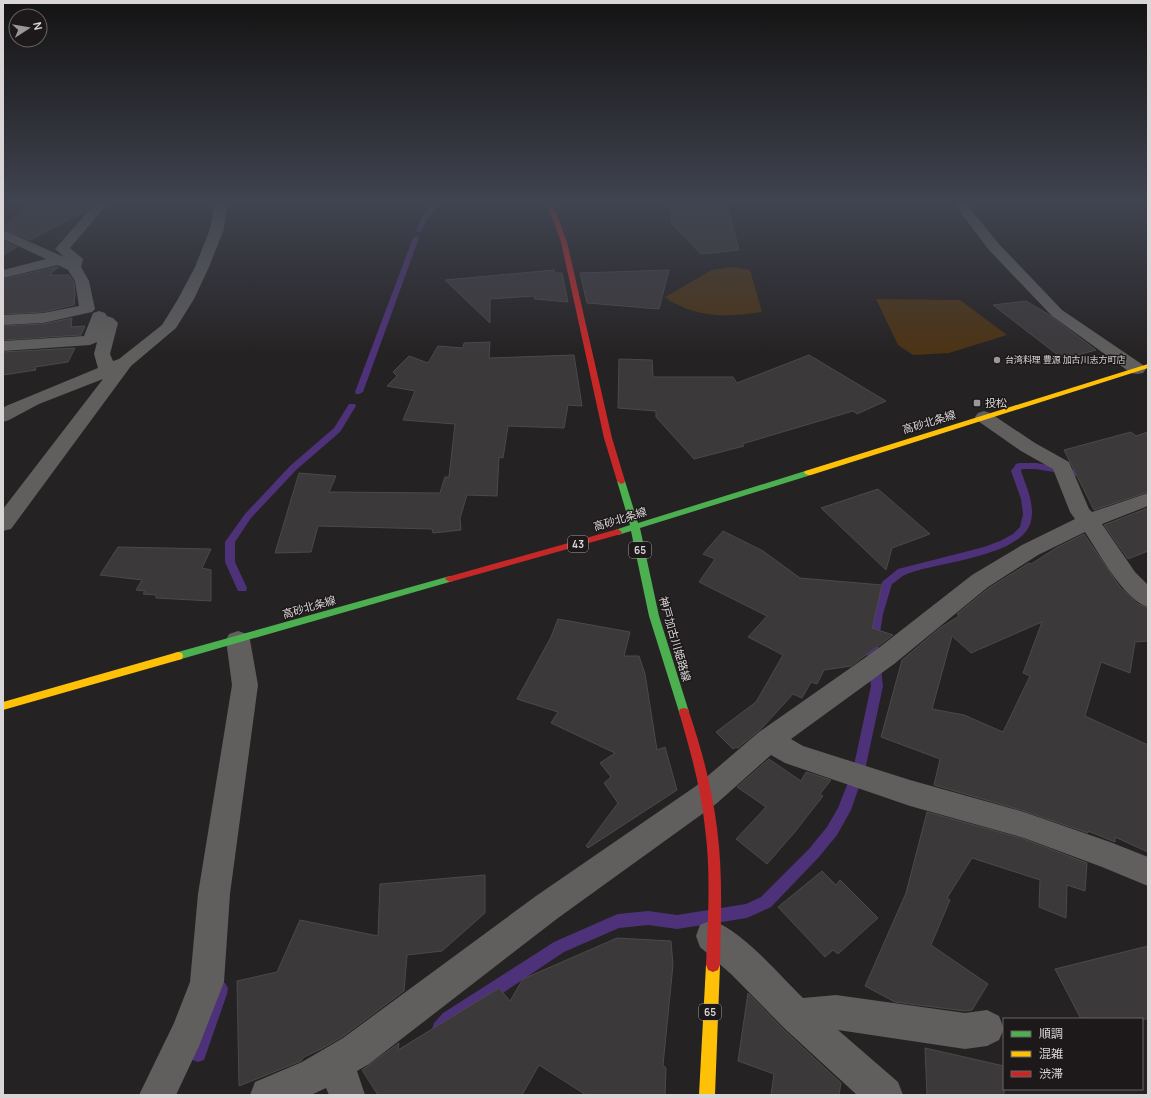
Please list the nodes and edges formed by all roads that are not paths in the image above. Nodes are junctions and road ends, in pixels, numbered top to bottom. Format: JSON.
{"nodes":[{"id":1,"x":42,"y":252,"type":"edge"},
{"id":2,"x":67,"y":252,"type":"edge"},
{"id":3,"x":208,"y":252,"type":"edge"},
{"id":4,"x":566,"y":252,"type":"edge"},
{"id":5,"x":999,"y":252,"type":"edge"},
{"id":6,"x":67,"y":264,"type":"junction"},
{"id":7,"x":3,"y":274,"type":"edge"},
{"id":8,"x":93,"y":313,"type":"junction"},
{"id":9,"x":3,"y":320,"type":"edge"},
{"id":10,"x":3,"y":346,"type":"edge"},
{"id":11,"x":125,"y":362,"type":"junction"},
{"id":12,"x":1143,"y":367,"type":"edge"},
{"id":13,"x":107,"y":370,"type":"junction"},
{"id":14,"x":3,"y":416,"type":"edge"},
{"id":15,"x":984,"y":417,"type":"junction"},
{"id":16,"x":1148,"y":499,"type":"edge"},
{"id":17,"x":1089,"y":521,"type":"junction"},
{"id":18,"x":3,"y":524,"type":"edge"},
{"id":19,"x":635,"y":527,"type":"junction"},
{"id":20,"x":1148,"y":599,"type":"edge"},
{"id":21,"x":238,"y":640,"type":"junction"},
{"id":22,"x":3,"y":706,"type":"edge"},
{"id":23,"x":769,"y":740,"type":"junction"},
{"id":24,"x":706,"y":795,"type":"junction"},
{"id":25,"x":1148,"y":872,"type":"edge"},
{"id":26,"x":713,"y":923,"type":"junction"},
{"id":27,"x":796,"y":1016,"type":"junction"},
{"id":28,"x":987,"y":1028,"type":"dead end"},
{"id":29,"x":336,"y":1062,"type":"junction"},
{"id":30,"x":157,"y":1095,"type":"edge"},
{"id":31,"x":268,"y":1095,"type":"edge"},
{"id":32,"x":348,"y":1095,"type":"edge"},
{"id":33,"x":708,"y":1095,"type":"edge"},
{"id":34,"x":885,"y":1095,"type":"edge"}],
"edges":[{"from":1,"to":6,"type":"street"},
{"from":2,"to":6,"type":"street"},
{"from":3,"to":11,"type":"street"},
{"from":4,"to":19,"type":"main road","name":"神戸加古川姫路線","number":"65"},
{"from":5,"to":12,"type":"street"},
{"from":6,"to":7,"type":"street"},
{"from":6,"to":8,"type":"street"},
{"from":8,"to":9,"type":"street"},
{"from":8,"to":10,"type":"street"},
{"from":8,"to":13,"type":"street"},
{"from":11,"to":13,"type":"street"},
{"from":11,"to":18,"type":"street"},
{"from":12,"to":15,"type":"main road","name":"高砂北条線","number":"43"},
{"from":13,"to":14,"type":"street"},
{"from":15,"to":17,"type":"street"},
{"from":15,"to":19,"type":"main road","name":"高砂北条線","number":"43"},
{"from":16,"to":17,"type":"street"},
{"from":17,"to":20,"type":"street"},
{"from":17,"to":23,"type":"street"},
{"from":19,"to":21,"type":"main road","name":"高砂北条線","number":"43"},
{"from":19,"to":24,"type":"main road","name":"神戸加古川姫路線","number":"65"},
{"from":21,"to":22,"type":"main road","name":"高砂北条線","number":"43"},
{"from":21,"to":30,"type":"street"},
{"from":23,"to":24,"type":"street"},
{"from":23,"to":25,"type":"street"},
{"from":24,"to":26,"type":"main road","name":"神戸加古川姫路線","number":"65"},
{"from":24,"to":29,"type":"street"},
{"from":26,"to":27,"type":"street"},
{"from":26,"to":33,"type":"main road","name":"神戸加古川姫路線","number":"65"},
{"from":27,"to":28,"type":"street"},
{"from":27,"to":34,"type":"street"},
{"from":29,"to":31,"type":"street"},
{"from":29,"to":32,"type":"street"}]}
